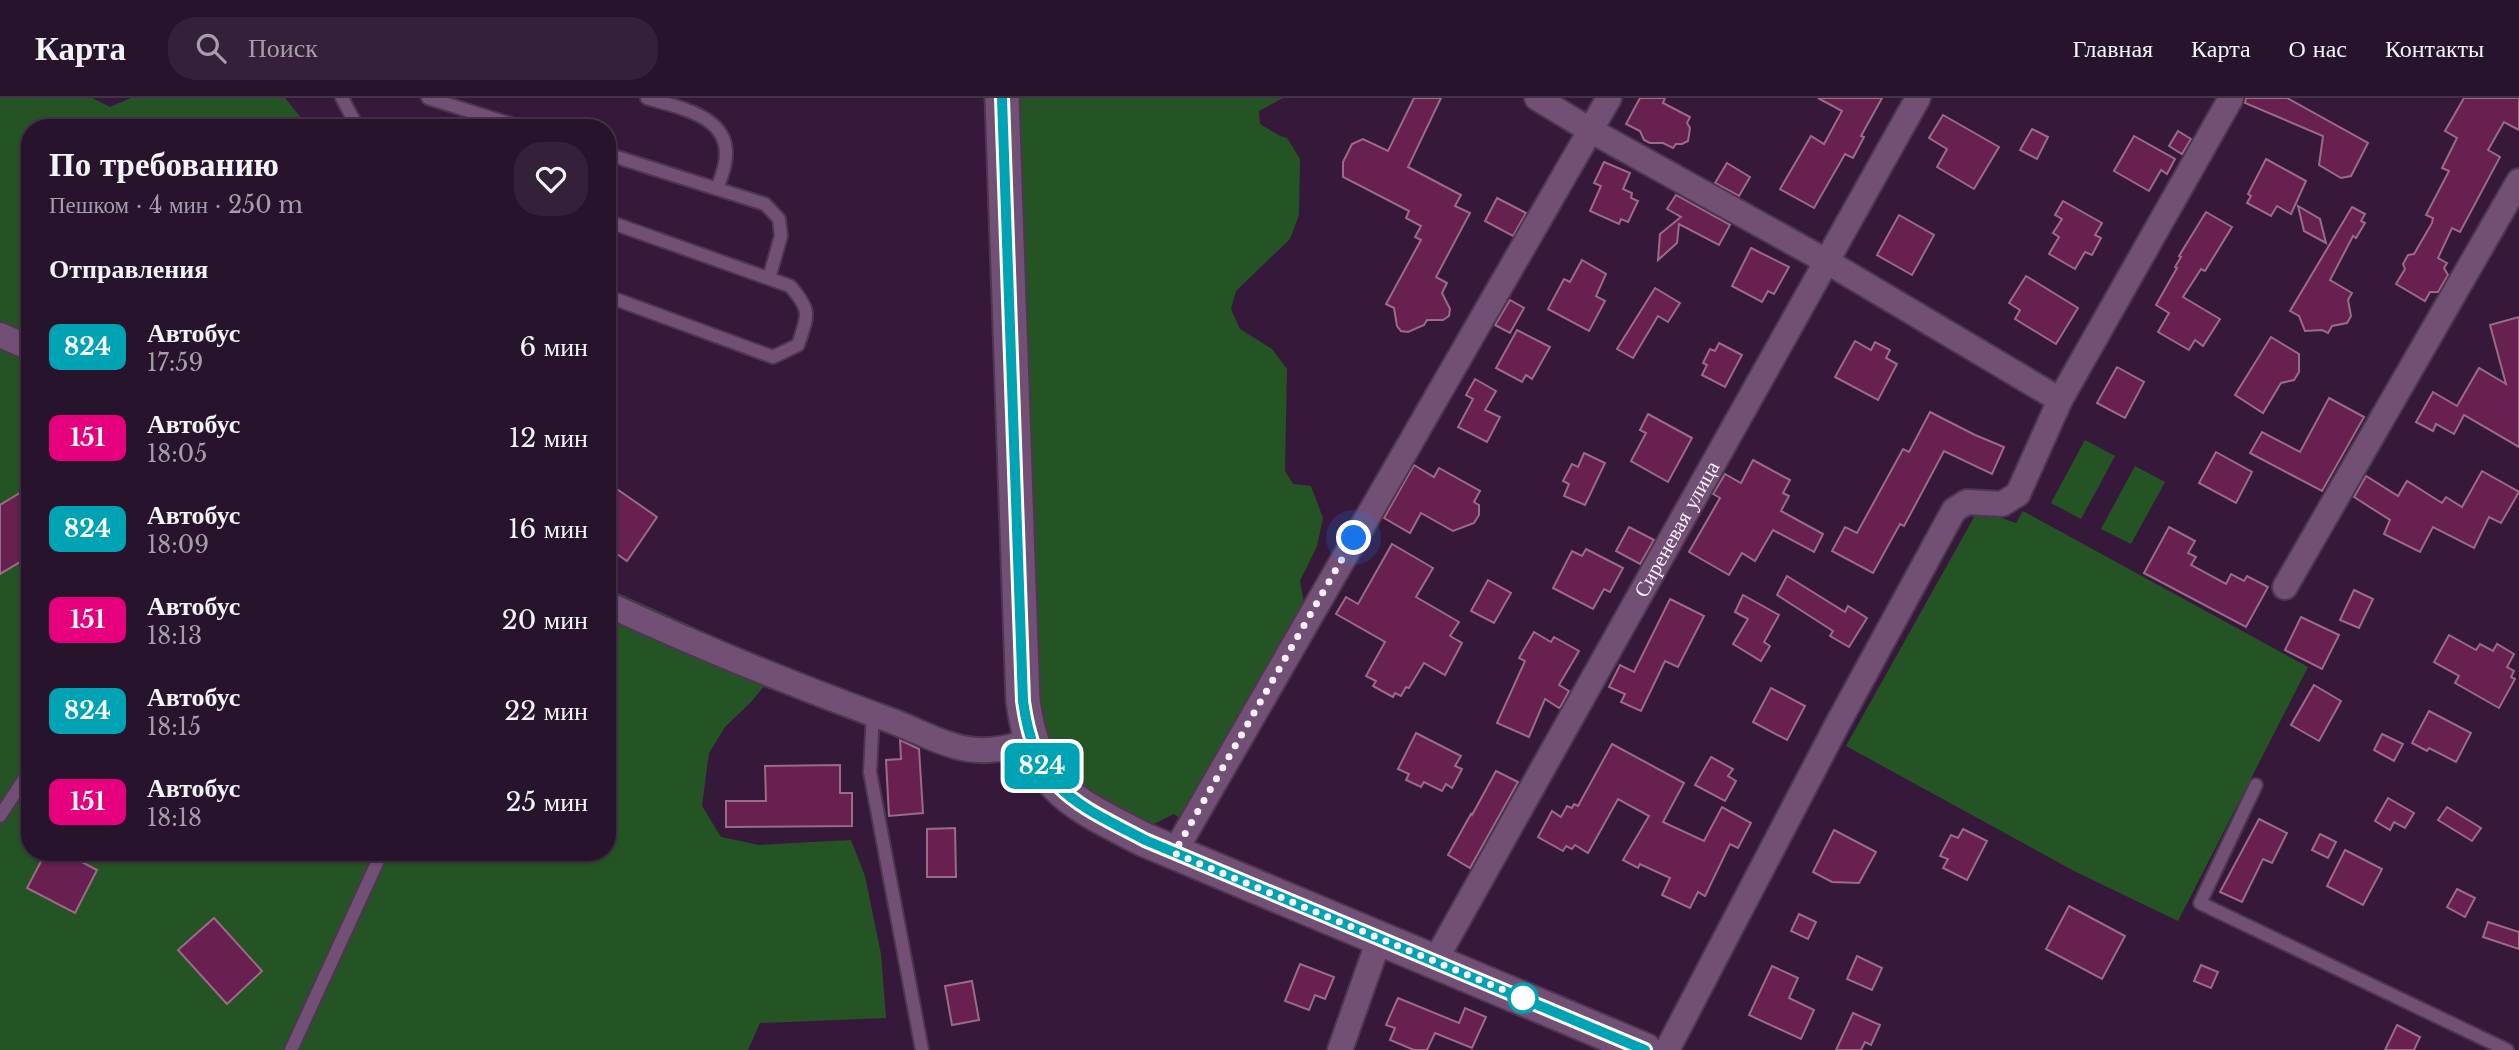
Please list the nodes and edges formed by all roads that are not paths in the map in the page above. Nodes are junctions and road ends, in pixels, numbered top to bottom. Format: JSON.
{"nodes":[{"id":1,"x":342,"y":98,"type":"edge"},
{"id":2,"x":428,"y":98,"type":"edge"},
{"id":3,"x":647,"y":98,"type":"edge"},
{"id":4,"x":1002,"y":98,"type":"edge"},
{"id":5,"x":1537,"y":98,"type":"edge"},
{"id":6,"x":1609,"y":98,"type":"edge"},
{"id":7,"x":1918,"y":98,"type":"edge"},
{"id":8,"x":2231,"y":98,"type":"edge"},
{"id":9,"x":353,"y":119,"type":"edge"},
{"id":10,"x":494,"y":119,"type":"edge"},
{"id":11,"x":1590,"y":130,"type":"junction"},
{"id":12,"x":616,"y":157,"type":"edge"},
{"id":13,"x":2519,"y":181,"type":"edge"},
{"id":14,"x":718,"y":189,"type":"junction"},
{"id":15,"x":616,"y":224,"type":"edge"},
{"id":16,"x":1826,"y":261,"type":"junction"},
{"id":17,"x":769,"y":278,"type":"junction"},
{"id":18,"x":616,"y":299,"type":"edge"},
{"id":19,"x":0,"y":335,"type":"edge"},
{"id":20,"x":21,"y":344,"type":"edge"},
{"id":21,"x":2060,"y":400,"type":"junction"},
{"id":22,"x":2285,"y":587,"type":"dead end"},
{"id":23,"x":616,"y":608,"type":"edge"},
{"id":24,"x":873,"y":714,"type":"junction"},
{"id":25,"x":1030,"y":741,"type":"junction"},
{"id":26,"x":21,"y":784,"type":"edge"},
{"id":27,"x":2256,"y":785,"type":"dead end"},
{"id":28,"x":0,"y":816,"type":"edge"},
{"id":29,"x":1174,"y":853,"type":"junction"},
{"id":30,"x":378,"y":861,"type":"edge"},
{"id":31,"x":1380,"y":937,"type":"junction"},
{"id":32,"x":1435,"y":961,"type":"junction"},
{"id":33,"x":291,"y":1050,"type":"edge"},
{"id":34,"x":922,"y":1050,"type":"edge"},
{"id":35,"x":1340,"y":1050,"type":"edge"},
{"id":36,"x":1645,"y":1050,"type":"edge"},
{"id":37,"x":1667,"y":1050,"type":"edge"},
{"id":38,"x":2508,"y":1050,"type":"edge"}],
"edges":[{"from":1,"to":9,"type":"lane"},
{"from":2,"to":10,"type":"lane"},
{"from":3,"to":14,"type":"lane"},
{"from":4,"to":25,"type":"street"},
{"from":5,"to":11,"type":"street"},
{"from":6,"to":11,"type":"street"},
{"from":7,"to":16,"type":"street","name":"Сиреневая улица"},
{"from":8,"to":21,"type":"street"},
{"from":11,"to":16,"type":"street"},
{"from":11,"to":29,"type":"street"},
{"from":12,"to":14,"type":"lane"},
{"from":13,"to":22,"type":"street"},
{"from":14,"to":17,"type":"lane"},
{"from":15,"to":17,"type":"lane"},
{"from":16,"to":21,"type":"street"},
{"from":16,"to":32,"type":"street","name":"Сиреневая улица"},
{"from":17,"to":18,"type":"lane"},
{"from":19,"to":20,"type":"street"},
{"from":21,"to":37,"type":"street"},
{"from":23,"to":24,"type":"street"},
{"from":24,"to":25,"type":"street"},
{"from":24,"to":34,"type":"lane"},
{"from":25,"to":29,"type":"street"},
{"from":26,"to":28,"type":"lane"},
{"from":27,"to":38,"type":"lane"},
{"from":29,"to":31,"type":"street"},
{"from":30,"to":33,"type":"lane"},
{"from":31,"to":32,"type":"street"},
{"from":31,"to":35,"type":"street"},
{"from":32,"to":36,"type":"street"}]}
